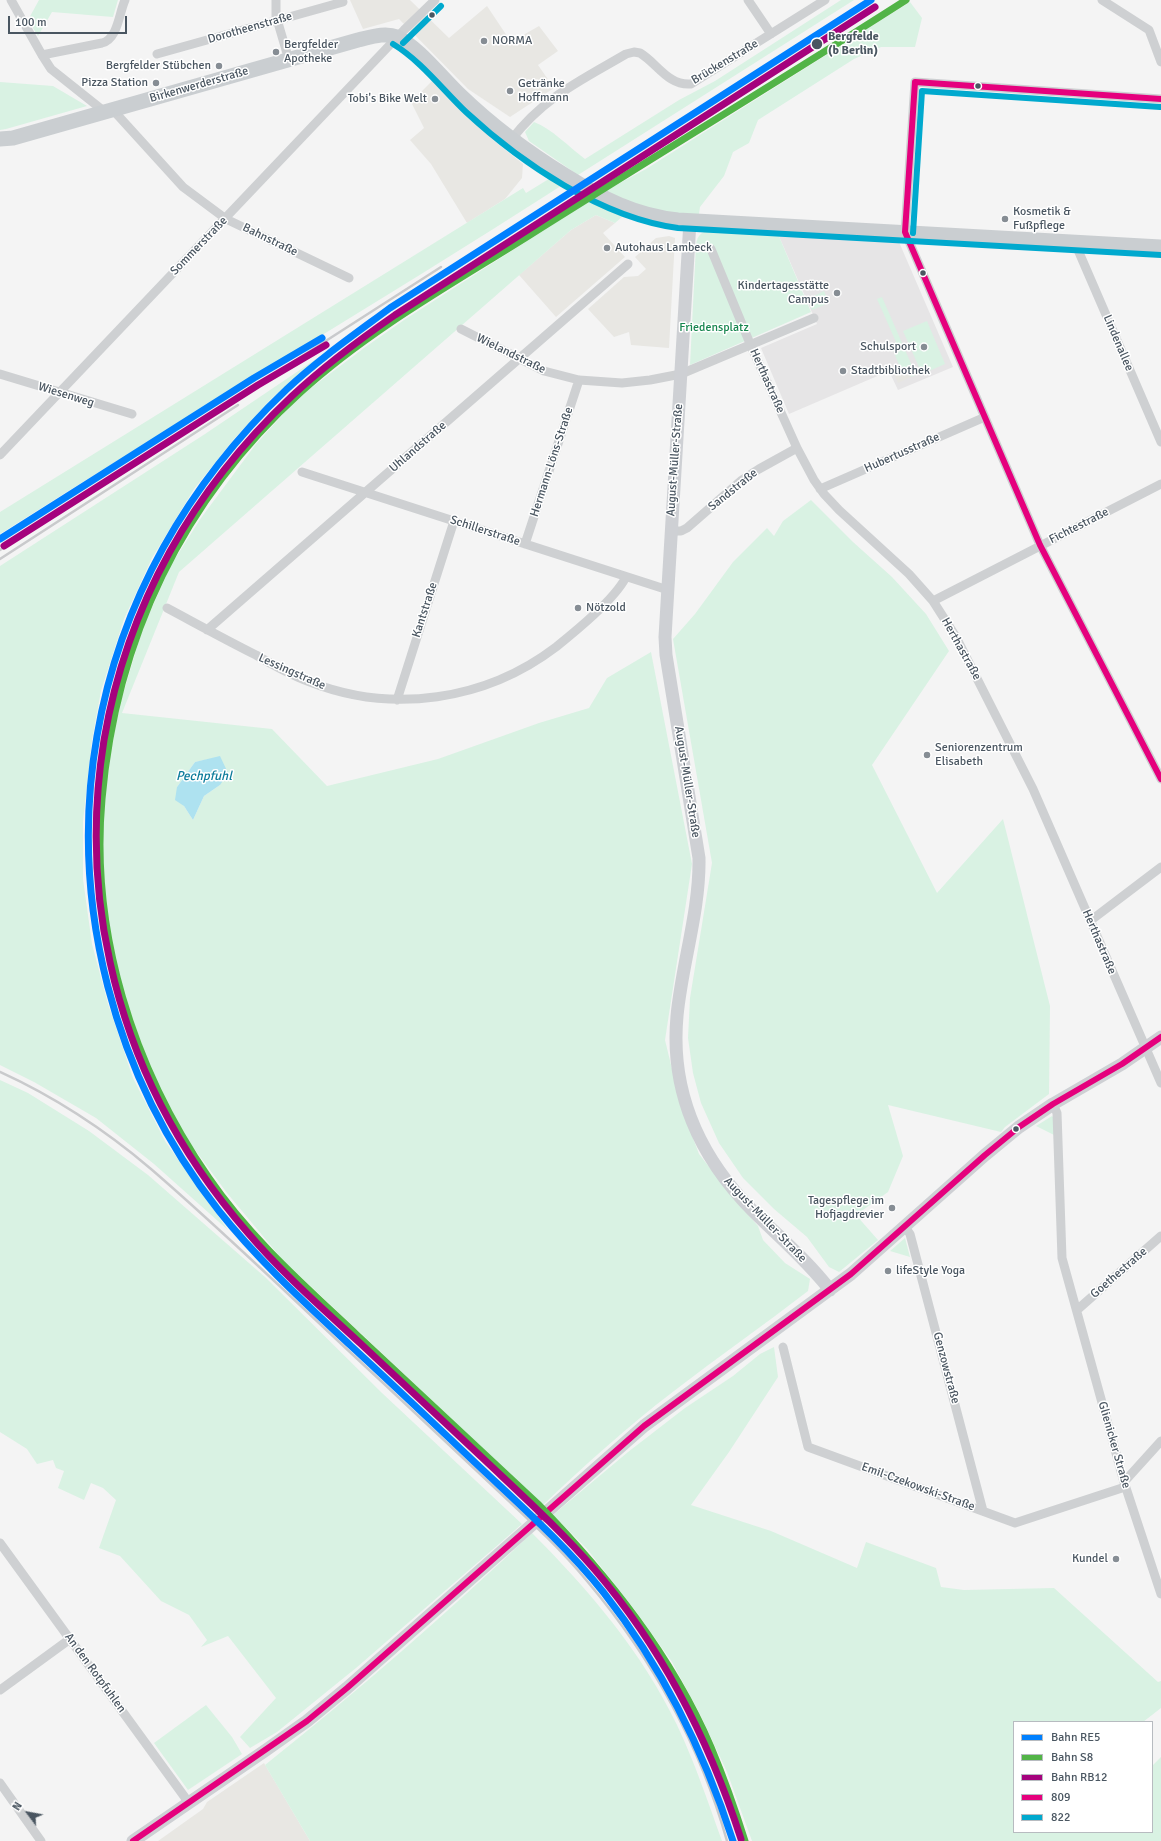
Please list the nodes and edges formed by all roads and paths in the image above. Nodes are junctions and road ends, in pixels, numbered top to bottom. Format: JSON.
{"nodes":[{"id":1,"x":11,"y":0,"type":"edge"},
{"id":2,"x":125,"y":0,"type":"edge"},
{"id":3,"x":276,"y":0,"type":"edge"},
{"id":4,"x":435,"y":0,"type":"edge"},
{"id":5,"x":748,"y":0,"type":"edge"},
{"id":6,"x":825,"y":0,"type":"edge"},
{"id":7,"x":1102,"y":0,"type":"edge"},
{"id":8,"x":343,"y":2,"type":"dead end"},
{"id":9,"x":277,"y":20,"type":"junction"},
{"id":10,"x":771,"y":34,"type":"junction"},
{"id":11,"x":398,"y":37,"type":"junction"},
{"id":12,"x":157,"y":54,"type":"dead end"},
{"id":13,"x":42,"y":55,"type":"junction"},
{"id":14,"x":289,"y":60,"type":"junction"},
{"id":15,"x":1161,"y":62,"type":"edge"},
{"id":16,"x":1161,"y":99,"type":"edge"},
{"id":17,"x":109,"y":111,"type":"junction"},
{"id":18,"x":0,"y":139,"type":"edge"},
{"id":19,"x":511,"y":140,"type":"junction"},
{"id":20,"x":226,"y":218,"type":"junction"},
{"id":21,"x":690,"y":221,"type":"junction"},
{"id":22,"x":905,"y":232,"type":"junction"},
{"id":23,"x":1078,"y":242,"type":"junction"},
{"id":24,"x":1161,"y":247,"type":"edge"},
{"id":25,"x":711,"y":249,"type":"dead end"},
{"id":26,"x":628,"y":264,"type":"dead end"},
{"id":27,"x":349,"y":278,"type":"dead end"},
{"id":28,"x":814,"y":318,"type":"dead end"},
{"id":29,"x":461,"y":329,"type":"dead end"},
{"id":30,"x":751,"y":346,"type":"junction"},
{"id":31,"x":519,"y":359,"type":"junction"},
{"id":32,"x":0,"y":374,"type":"edge"},
{"id":33,"x":681,"y":374,"type":"junction"},
{"id":34,"x":579,"y":380,"type":"junction"},
{"id":35,"x":59,"y":393,"type":"junction"},
{"id":36,"x":132,"y":414,"type":"dead end"},
{"id":37,"x":985,"y":417,"type":"junction"},
{"id":38,"x":1161,"y":442,"type":"edge"},
{"id":39,"x":797,"y":448,"type":"junction"},
{"id":40,"x":0,"y":454,"type":"edge"},
{"id":41,"x":302,"y":472,"type":"dead end"},
{"id":42,"x":1161,"y":484,"type":"edge"},
{"id":43,"x":820,"y":489,"type":"junction"},
{"id":44,"x":365,"y":492,"type":"junction"},
{"id":45,"x":454,"y":521,"type":"junction"},
{"id":46,"x":671,"y":531,"type":"junction"},
{"id":47,"x":525,"y":544,"type":"junction"},
{"id":48,"x":1040,"y":545,"type":"junction"},
{"id":49,"x":626,"y":576,"type":"junction"},
{"id":50,"x":668,"y":590,"type":"junction"},
{"id":51,"x":933,"y":601,"type":"junction"},
{"id":52,"x":167,"y":608,"type":"dead end"},
{"id":53,"x":207,"y":630,"type":"junction"},
{"id":54,"x":396,"y":700,"type":"junction"},
{"id":55,"x":1161,"y":779,"type":"edge"},
{"id":56,"x":1161,"y":867,"type":"edge"},
{"id":57,"x":1090,"y":921,"type":"junction"},
{"id":58,"x":1161,"y":1038,"type":"edge"},
{"id":59,"x":1146,"y":1048,"type":"junction"},
{"id":60,"x":1161,"y":1083,"type":"edge"},
{"id":61,"x":1053,"y":1104,"type":"junction"},
{"id":62,"x":905,"y":1227,"type":"junction"},
{"id":63,"x":1161,"y":1236,"type":"edge"},
{"id":64,"x":830,"y":1290,"type":"junction"},
{"id":65,"x":1077,"y":1310,"type":"junction"},
{"id":66,"x":784,"y":1347,"type":"dead end"},
{"id":67,"x":1161,"y":1441,"type":"edge"},
{"id":68,"x":1124,"y":1484,"type":"junction"},
{"id":69,"x":983,"y":1511,"type":"junction"},
{"id":70,"x":0,"y":1543,"type":"edge"},
{"id":71,"x":1161,"y":1594,"type":"edge"},
{"id":72,"x":70,"y":1639,"type":"junction"},
{"id":73,"x":0,"y":1690,"type":"edge"},
{"id":74,"x":0,"y":1783,"type":"edge"},
{"id":75,"x":189,"y":1803,"type":"junction"},
{"id":76,"x":40,"y":1841,"type":"edge"},
{"id":77,"x":133,"y":1841,"type":"edge"}],
"edges":[{"from":1,"to":13,"type":"street","name":"Bahnstraße"},
{"from":2,"to":13,"type":"street"},
{"from":3,"to":9,"type":"street"},
{"from":4,"to":11,"type":"street","name":"Sommerstraße"},
{"from":5,"to":10,"type":"street"},
{"from":6,"to":10,"type":"street","name":"Brückenstraße"},
{"from":7,"to":15,"type":"street"},
{"from":8,"to":9,"type":"street","name":"Dorotheenstraße"},
{"from":9,"to":12,"type":"street","name":"Dorotheenstraße"},
{"from":9,"to":14,"type":"street"},
{"from":10,"to":19,"type":"street","name":"Brückenstraße"},
{"from":11,"to":14,"type":"main road","name":"Birkenwerderstraße"},
{"from":11,"to":19,"type":"main road"},
{"from":11,"to":20,"type":"street","name":"Sommerstraße"},
{"from":13,"to":17,"type":"street","name":"Bahnstraße"},
{"from":14,"to":17,"type":"main road","name":"Birkenwerderstraße"},
{"from":16,"to":22,"type":"street"},
{"from":17,"to":18,"type":"main road","name":"Birkenwerderstraße"},
{"from":17,"to":20,"type":"street","name":"Bahnstraße"},
{"from":19,"to":21,"type":"main road"},
{"from":20,"to":27,"type":"street","name":"Bahnstraße"},
{"from":20,"to":35,"type":"street","name":"Sommerstraße"},
{"from":21,"to":22,"type":"main road"},
{"from":21,"to":33,"type":"main road","name":"August-Müller-Straße"},
{"from":22,"to":23,"type":"main road"},
{"from":22,"to":37,"type":"street"},
{"from":23,"to":24,"type":"main road"},
{"from":23,"to":38,"type":"street","name":"Lindenallee"},
{"from":25,"to":30,"type":"street","name":"Herthastraße"},
{"from":26,"to":31,"type":"street","name":"Uhlandstraße"},
{"from":28,"to":30,"type":"street","name":"Wielandstraße"},
{"from":29,"to":31,"type":"street","name":"Wielandstraße"},
{"from":30,"to":33,"type":"street","name":"Wielandstraße"},
{"from":30,"to":39,"type":"street","name":"Herthastraße"},
{"from":31,"to":34,"type":"street","name":"Wielandstraße"},
{"from":31,"to":44,"type":"street","name":"Uhlandstraße"},
{"from":32,"to":35,"type":"street","name":"Wiesenweg"},
{"from":33,"to":34,"type":"street","name":"Wielandstraße"},
{"from":33,"to":46,"type":"main road","name":"August-Müller-Straße"},
{"from":34,"to":47,"type":"street","name":"Hermann-Löns-Straße"},
{"from":35,"to":36,"type":"street","name":"Wiesenweg"},
{"from":35,"to":40,"type":"street","name":"Sommerstraße"},
{"from":37,"to":43,"type":"street","name":"Hubertusstraße"},
{"from":37,"to":48,"type":"street"},
{"from":39,"to":43,"type":"street","name":"Herthastraße"},
{"from":39,"to":46,"type":"street","name":"Sandstraße"},
{"from":41,"to":44,"type":"street","name":"Schillerstraße"},
{"from":42,"to":48,"type":"street","name":"Fichtestraße"},
{"from":43,"to":51,"type":"street","name":"Herthastraße"},
{"from":44,"to":45,"type":"street","name":"Schillerstraße"},
{"from":44,"to":53,"type":"street","name":"Uhlandstraße"},
{"from":45,"to":47,"type":"street","name":"Schillerstraße"},
{"from":45,"to":54,"type":"street","name":"Kantstraße"},
{"from":46,"to":50,"type":"main road","name":"August-Müller-Straße"},
{"from":47,"to":49,"type":"street","name":"Schillerstraße"},
{"from":48,"to":51,"type":"street","name":"Fichtestraße"},
{"from":48,"to":55,"type":"street"},
{"from":49,"to":50,"type":"street","name":"Schillerstraße"},
{"from":49,"to":54,"type":"street","name":"Lessingstraße"},
{"from":50,"to":64,"type":"main road","name":"August-Müller-Straße"},
{"from":51,"to":57,"type":"street","name":"Herthastraße"},
{"from":52,"to":53,"type":"street","name":"Lessingstraße"},
{"from":53,"to":54,"type":"street","name":"Lessingstraße"},
{"from":56,"to":57,"type":"street"},
{"from":57,"to":59,"type":"street","name":"Herthastraße"},
{"from":58,"to":59,"type":"main road"},
{"from":59,"to":60,"type":"street","name":"Herthastraße"},
{"from":59,"to":61,"type":"main road"},
{"from":61,"to":62,"type":"main road"},
{"from":61,"to":65,"type":"street","name":"Glienicker Straße"},
{"from":62,"to":64,"type":"main road"},
{"from":62,"to":69,"type":"street","name":"Genzowstraße"},
{"from":63,"to":65,"type":"street","name":"Goethestraße"},
{"from":64,"to":75,"type":"main road"},
{"from":65,"to":68,"type":"street","name":"Glienicker Straße"},
{"from":66,"to":69,"type":"street","name":"Emil-Czekowski-Straße"},
{"from":67,"to":68,"type":"street"},
{"from":68,"to":69,"type":"street","name":"Emil-Czekowski-Straße"},
{"from":68,"to":71,"type":"street","name":"Glienicker Straße"},
{"from":70,"to":72,"type":"street","name":"An den Rotpfuhlen"},
{"from":72,"to":73,"type":"street"},
{"from":72,"to":75,"type":"street","name":"An den Rotpfuhlen"},
{"from":74,"to":76,"type":"street"},
{"from":75,"to":77,"type":"main road"}]}
